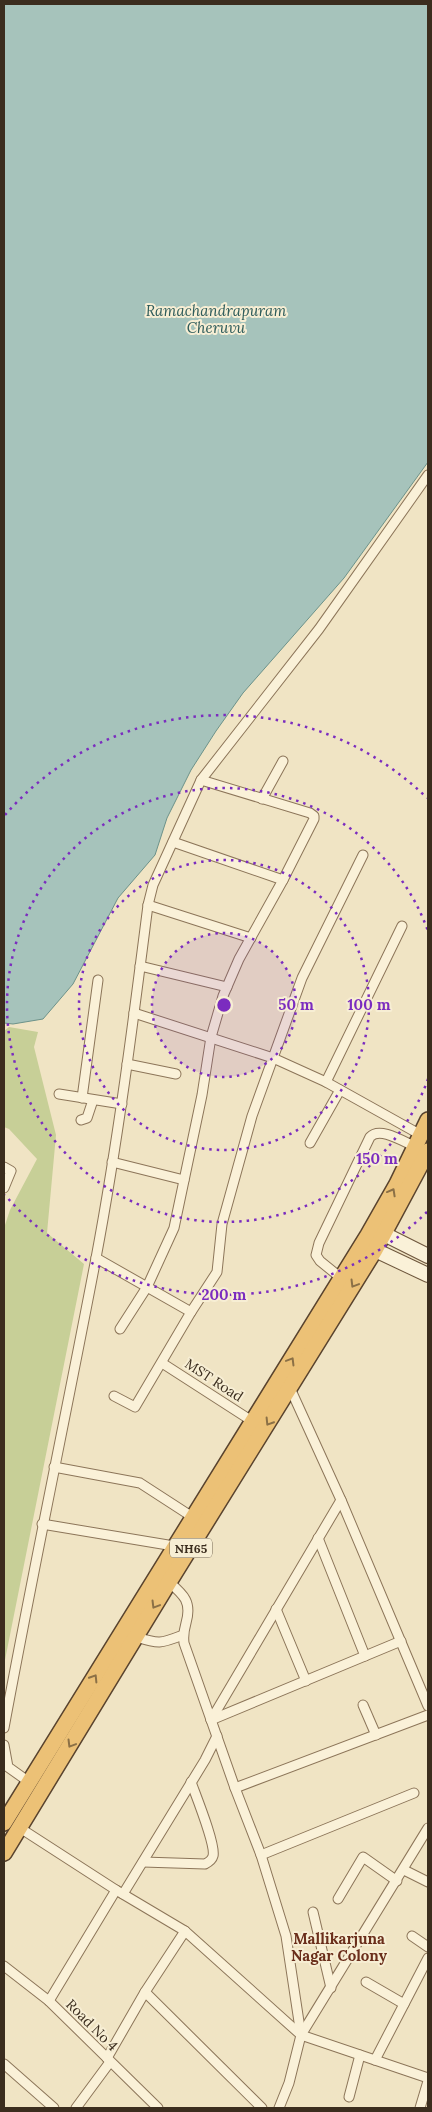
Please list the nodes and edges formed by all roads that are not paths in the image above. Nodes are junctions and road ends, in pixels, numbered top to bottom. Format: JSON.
{"nodes":[{"id":1,"x":428,"y":474,"type":"edge"},
{"id":2,"x":283,"y":760,"type":"dead end"},
{"id":3,"x":201,"y":780,"type":"junction"},
{"id":4,"x":262,"y":799,"type":"junction"},
{"id":5,"x":173,"y":842,"type":"junction"},
{"id":6,"x":363,"y":855,"type":"dead end"},
{"id":7,"x":284,"y":880,"type":"junction"},
{"id":8,"x":148,"y":905,"type":"junction"},
{"id":9,"x":402,"y":926,"type":"dead end"},
{"id":10,"x":251,"y":938,"type":"junction"},
{"id":11,"x":140,"y":966,"type":"junction"},
{"id":12,"x":98,"y":980,"type":"dead end"},
{"id":13,"x":227,"y":987,"type":"junction"},
{"id":14,"x":134,"y":1013,"type":"junction"},
{"id":15,"x":211,"y":1037,"type":"junction"},
{"id":16,"x":273,"y":1058,"type":"junction"},
{"id":17,"x":127,"y":1064,"type":"junction"},
{"id":18,"x":176,"y":1074,"type":"dead end"},
{"id":19,"x":326,"y":1082,"type":"junction"},
{"id":20,"x":340,"y":1090,"type":"junction"},
{"id":21,"x":59,"y":1094,"type":"dead end"},
{"id":22,"x":82,"y":1098,"type":"junction"},
{"id":23,"x":93,"y":1100,"type":"junction"},
{"id":24,"x":122,"y":1104,"type":"junction"},
{"id":25,"x":81,"y":1120,"type":"dead end"},
{"id":26,"x":428,"y":1120,"type":"edge"},
{"id":27,"x":310,"y":1143,"type":"dead end"},
{"id":28,"x":423,"y":1153,"type":"edge"},
{"id":29,"x":112,"y":1162,"type":"junction"},
{"id":30,"x":4,"y":1168,"type":"edge"},
{"id":31,"x":184,"y":1180,"type":"junction"},
{"id":32,"x":4,"y":1188,"type":"edge"},
{"id":33,"x":384,"y":1234,"type":"junction"},
{"id":34,"x":375,"y":1250,"type":"junction"},
{"id":35,"x":428,"y":1256,"type":"edge"},
{"id":36,"x":96,"y":1258,"type":"junction"},
{"id":37,"x":428,"y":1275,"type":"edge"},
{"id":38,"x":342,"y":1278,"type":"junction"},
{"id":39,"x":146,"y":1287,"type":"junction"},
{"id":40,"x":191,"y":1312,"type":"junction"},
{"id":41,"x":120,"y":1329,"type":"dead end"},
{"id":42,"x":162,"y":1363,"type":"junction"},
{"id":43,"x":290,"y":1388,"type":"junction"},
{"id":44,"x":114,"y":1396,"type":"dead end"},
{"id":45,"x":252,"y":1421,"type":"junction"},
{"id":46,"x":54,"y":1467,"type":"junction"},
{"id":47,"x":225,"y":1479,"type":"junction"},
{"id":48,"x":212,"y":1500,"type":"junction"},
{"id":49,"x":341,"y":1500,"type":"junction"},
{"id":50,"x":194,"y":1518,"type":"junction"},
{"id":51,"x":42,"y":1524,"type":"junction"},
{"id":52,"x":318,"y":1538,"type":"junction"},
{"id":53,"x":174,"y":1546,"type":"junction"},
{"id":54,"x":169,"y":1582,"type":"junction"},
{"id":55,"x":276,"y":1609,"type":"junction"},
{"id":56,"x":183,"y":1635,"type":"junction"},
{"id":57,"x":136,"y":1637,"type":"junction"},
{"id":58,"x":401,"y":1641,"type":"junction"},
{"id":59,"x":365,"y":1656,"type":"junction"},
{"id":60,"x":306,"y":1680,"type":"junction"},
{"id":61,"x":363,"y":1705,"type":"dead end"},
{"id":62,"x":428,"y":1706,"type":"edge"},
{"id":63,"x":428,"y":1715,"type":"edge"},
{"id":64,"x":210,"y":1720,"type":"junction"},
{"id":65,"x":4,"y":1728,"type":"edge"},
{"id":66,"x":376,"y":1735,"type":"junction"},
{"id":67,"x":217,"y":1736,"type":"junction"},
{"id":68,"x":4,"y":1745,"type":"edge"},
{"id":69,"x":29,"y":1782,"type":"junction"},
{"id":70,"x":191,"y":1782,"type":"junction"},
{"id":71,"x":234,"y":1788,"type":"junction"},
{"id":72,"x":414,"y":1793,"type":"dead end"},
{"id":73,"x":4,"y":1823,"type":"edge"},
{"id":74,"x":20,"y":1828,"type":"junction"},
{"id":75,"x":428,"y":1828,"type":"edge"},
{"id":76,"x":4,"y":1853,"type":"edge"},
{"id":77,"x":262,"y":1855,"type":"junction"},
{"id":78,"x":143,"y":1862,"type":"junction"},
{"id":79,"x":404,"y":1870,"type":"junction"},
{"id":80,"x":397,"y":1881,"type":"junction"},
{"id":81,"x":428,"y":1882,"type":"edge"},
{"id":82,"x":120,"y":1892,"type":"junction"},
{"id":83,"x":338,"y":1899,"type":"dead end"},
{"id":84,"x":313,"y":1912,"type":"dead end"},
{"id":85,"x":184,"y":1930,"type":"junction"},
{"id":86,"x":412,"y":1936,"type":"dead end"},
{"id":87,"x":428,"y":1947,"type":"edge"},
{"id":88,"x":428,"y":1958,"type":"edge"},
{"id":89,"x":4,"y":1966,"type":"edge"},
{"id":90,"x":366,"y":1982,"type":"dead end"},
{"id":91,"x":330,"y":1988,"type":"junction"},
{"id":92,"x":145,"y":1992,"type":"junction"},
{"id":93,"x":49,"y":2001,"type":"junction"},
{"id":94,"x":404,"y":2004,"type":"junction"},
{"id":95,"x":301,"y":2035,"type":"junction"},
{"id":96,"x":360,"y":2055,"type":"junction"},
{"id":97,"x":108,"y":2060,"type":"junction"},
{"id":98,"x":375,"y":2060,"type":"junction"},
{"id":99,"x":4,"y":2067,"type":"edge"},
{"id":100,"x":428,"y":2079,"type":"edge"},
{"id":101,"x":348,"y":2097,"type":"dead end"},
{"id":102,"x":54,"y":2108,"type":"edge"},
{"id":103,"x":76,"y":2108,"type":"edge"},
{"id":104,"x":158,"y":2108,"type":"edge"},
{"id":105,"x":262,"y":2108,"type":"edge"},
{"id":106,"x":279,"y":2108,"type":"edge"},
{"id":107,"x":420,"y":2108,"type":"edge"}],
"edges":[{"from":1,"to":3,"type":"street"},
{"from":2,"to":4,"type":"street"},
{"from":3,"to":4,"type":"street"},
{"from":3,"to":5,"type":"street"},
{"from":4,"to":7,"type":"street"},
{"from":5,"to":7,"type":"street"},
{"from":5,"to":8,"type":"street"},
{"from":6,"to":16,"type":"street"},
{"from":7,"to":10,"type":"street"},
{"from":8,"to":10,"type":"street"},
{"from":8,"to":11,"type":"street"},
{"from":9,"to":19,"type":"street"},
{"from":10,"to":13,"type":"street"},
{"from":11,"to":13,"type":"street"},
{"from":11,"to":14,"type":"street"},
{"from":12,"to":22,"type":"street"},
{"from":13,"to":15,"type":"street"},
{"from":14,"to":15,"type":"street"},
{"from":14,"to":17,"type":"street"},
{"from":15,"to":16,"type":"street"},
{"from":15,"to":31,"type":"street"},
{"from":16,"to":19,"type":"street"},
{"from":16,"to":40,"type":"street"},
{"from":17,"to":18,"type":"street"},
{"from":17,"to":24,"type":"street"},
{"from":19,"to":20,"type":"street"},
{"from":20,"to":27,"type":"street"},
{"from":20,"to":28,"type":"street"},
{"from":21,"to":22,"type":"street"},
{"from":22,"to":23,"type":"street"},
{"from":23,"to":24,"type":"street"},
{"from":23,"to":25,"type":"street"},
{"from":24,"to":29,"type":"street"},
{"from":26,"to":28,"type":"highway","number":"NH65"},
{"from":28,"to":33,"type":"highway","number":"NH65"},
{"from":38,"to":28,"type":"highway","number":"NH65","one_way":true},
{"from":28,"to":38,"type":"street"},
{"from":29,"to":31,"type":"street"},
{"from":29,"to":36,"type":"street"},
{"from":30,"to":32,"type":"street"},
{"from":31,"to":39,"type":"street"},
{"from":33,"to":34,"type":"highway","number":"NH65"},
{"from":33,"to":35,"type":"main road"},
{"from":34,"to":37,"type":"main road"},
{"from":34,"to":43,"type":"highway","number":"NH65","one_way":true},
{"from":36,"to":39,"type":"street"},
{"from":36,"to":46,"type":"street"},
{"from":45,"to":38,"type":"highway","number":"NH65","one_way":true},
{"from":39,"to":40,"type":"street"},
{"from":39,"to":41,"type":"street"},
{"from":40,"to":42,"type":"street"},
{"from":42,"to":44,"type":"street"},
{"from":42,"to":45,"type":"street","name":"MST Road"},
{"from":43,"to":47,"type":"highway","number":"NH65","one_way":true},
{"from":43,"to":49,"type":"street"},
{"from":45,"to":47,"type":"highway","number":"NH65"},
{"from":46,"to":50,"type":"street"},
{"from":46,"to":51,"type":"street"},
{"from":47,"to":48,"type":"highway","number":"NH65"},
{"from":48,"to":50,"type":"highway","number":"NH65"},
{"from":48,"to":54,"type":"highway","number":"NH65"},
{"from":49,"to":52,"type":"street"},
{"from":49,"to":58,"type":"street"},
{"from":50,"to":53,"type":"highway","number":"NH65"},
{"from":51,"to":53,"type":"street"},
{"from":51,"to":65,"type":"street"},
{"from":52,"to":55,"type":"street"},
{"from":52,"to":59,"type":"street"},
{"from":69,"to":53,"type":"highway","number":"NH65","one_way":true},
{"from":54,"to":56,"type":"street"},
{"from":54,"to":57,"type":"highway","number":"NH65","one_way":true},
{"from":55,"to":60,"type":"street"},
{"from":55,"to":64,"type":"street"},
{"from":56,"to":57,"type":"street"},
{"from":56,"to":64,"type":"street"},
{"from":57,"to":74,"type":"highway","number":"NH65","one_way":true},
{"from":58,"to":59,"type":"street"},
{"from":58,"to":62,"type":"street"},
{"from":59,"to":60,"type":"street"},
{"from":60,"to":64,"type":"street"},
{"from":61,"to":66,"type":"street"},
{"from":63,"to":66,"type":"street"},
{"from":64,"to":67,"type":"street"},
{"from":66,"to":71,"type":"street"},
{"from":67,"to":70,"type":"street"},
{"from":67,"to":71,"type":"street"},
{"from":68,"to":69,"type":"street"},
{"from":69,"to":73,"type":"highway","number":"NH65"},
{"from":70,"to":78,"type":"street"},
{"from":70,"to":78,"type":"street"},
{"from":71,"to":77,"type":"street"},
{"from":72,"to":77,"type":"street"},
{"from":74,"to":76,"type":"highway","number":"NH65"},
{"from":74,"to":82,"type":"street"},
{"from":75,"to":79,"type":"street"},
{"from":77,"to":95,"type":"street"},
{"from":78,"to":82,"type":"street"},
{"from":79,"to":80,"type":"street"},
{"from":79,"to":81,"type":"street"},
{"from":80,"to":83,"type":"street"},
{"from":80,"to":91,"type":"street"},
{"from":82,"to":85,"type":"street"},
{"from":82,"to":93,"type":"street"},
{"from":84,"to":91,"type":"street"},
{"from":85,"to":92,"type":"street"},
{"from":85,"to":95,"type":"street"},
{"from":86,"to":87,"type":"street"},
{"from":88,"to":94,"type":"street"},
{"from":89,"to":93,"type":"street","name":"Road No 4"},
{"from":90,"to":94,"type":"street"},
{"from":91,"to":95,"type":"street"},
{"from":92,"to":97,"type":"street"},
{"from":92,"to":105,"type":"street"},
{"from":93,"to":97,"type":"street","name":"Road No 4"},
{"from":94,"to":98,"type":"street"},
{"from":95,"to":96,"type":"street"},
{"from":95,"to":106,"type":"street"},
{"from":96,"to":98,"type":"street"},
{"from":96,"to":101,"type":"street"},
{"from":97,"to":103,"type":"street"},
{"from":97,"to":104,"type":"street","name":"Road No 4"},
{"from":98,"to":100,"type":"street"},
{"from":99,"to":102,"type":"street"},
{"from":100,"to":107,"type":"street"}]}
